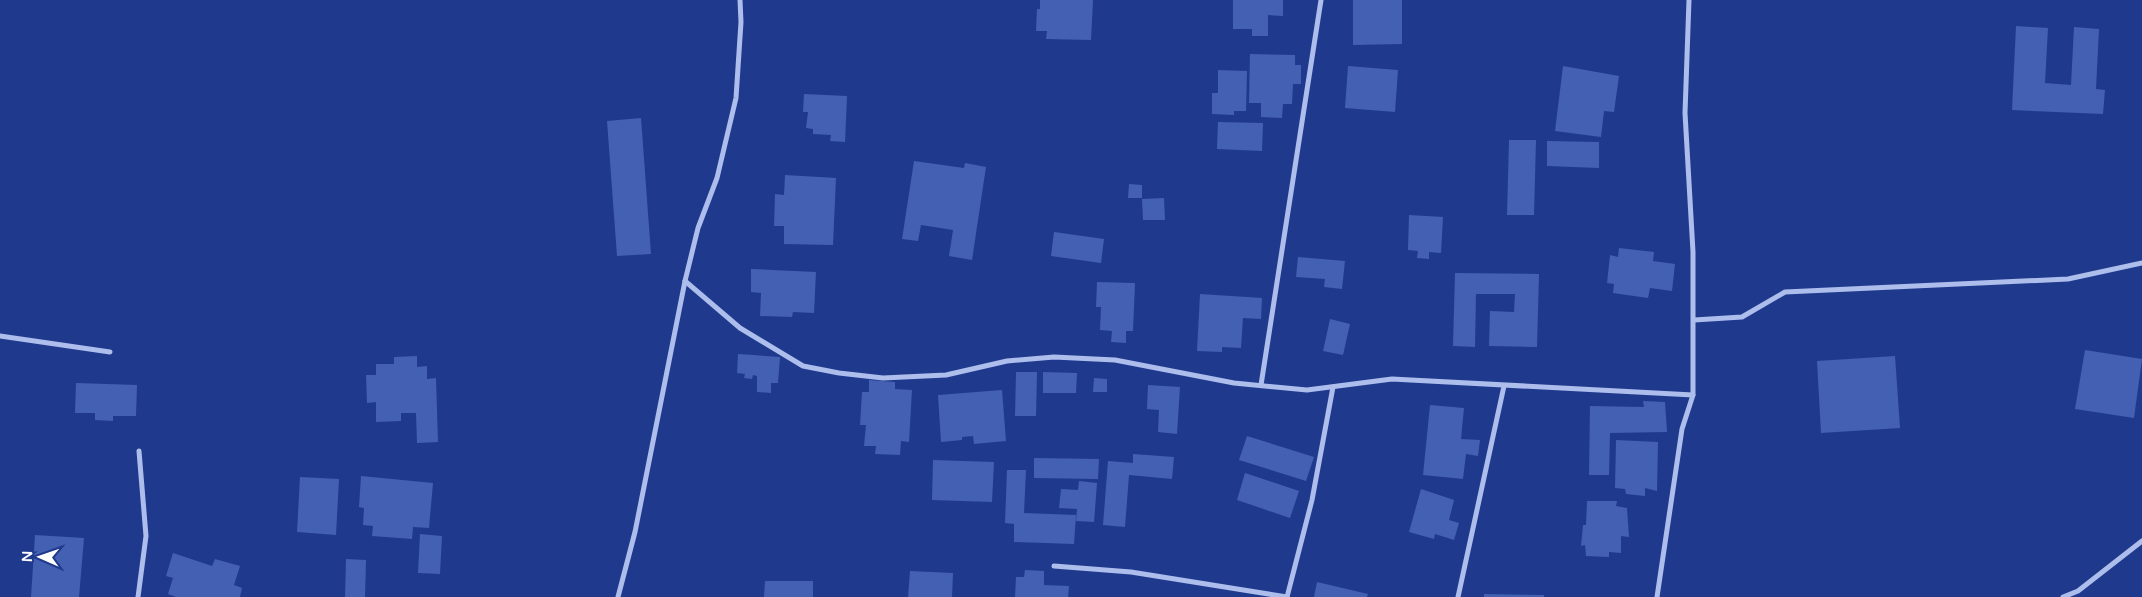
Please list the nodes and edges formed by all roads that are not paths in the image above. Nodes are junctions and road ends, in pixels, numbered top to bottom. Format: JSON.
{"nodes":[{"id":1,"x":740,"y":0,"type":"edge"},
{"id":2,"x":1321,"y":0,"type":"edge"},
{"id":3,"x":1689,"y":0,"type":"edge"},
{"id":4,"x":2142,"y":263,"type":"edge"},
{"id":5,"x":685,"y":281,"type":"junction"},
{"id":6,"x":1694,"y":320,"type":"junction"},
{"id":7,"x":0,"y":336,"type":"edge"},
{"id":8,"x":110,"y":352,"type":"dead end"},
{"id":9,"x":1261,"y":385,"type":"junction"},
{"id":10,"x":1504,"y":386,"type":"junction"},
{"id":11,"x":1333,"y":387,"type":"junction"},
{"id":12,"x":1694,"y":395,"type":"junction"},
{"id":13,"x":139,"y":451,"type":"dead end"},
{"id":14,"x":2142,"y":541,"type":"edge"},
{"id":15,"x":1054,"y":566,"type":"dead end"},
{"id":16,"x":138,"y":597,"type":"edge"},
{"id":17,"x":618,"y":597,"type":"edge"},
{"id":18,"x":1287,"y":597,"type":"edge"},
{"id":19,"x":1458,"y":597,"type":"edge"},
{"id":20,"x":1657,"y":597,"type":"edge"},
{"id":21,"x":2063,"y":597,"type":"edge"}],
"edges":[{"from":1,"to":5,"type":"street"},
{"from":2,"to":9,"type":"street"},
{"from":3,"to":6,"type":"street"},
{"from":4,"to":6,"type":"street"},
{"from":5,"to":9,"type":"street"},
{"from":5,"to":17,"type":"street"},
{"from":6,"to":12,"type":"street"},
{"from":7,"to":8,"type":"street"},
{"from":9,"to":11,"type":"street"},
{"from":10,"to":11,"type":"street"},
{"from":10,"to":12,"type":"street"},
{"from":10,"to":19,"type":"street"},
{"from":11,"to":18,"type":"street"},
{"from":12,"to":20,"type":"street"},
{"from":13,"to":16,"type":"street"},
{"from":14,"to":21,"type":"street"},
{"from":15,"to":18,"type":"street"}]}
